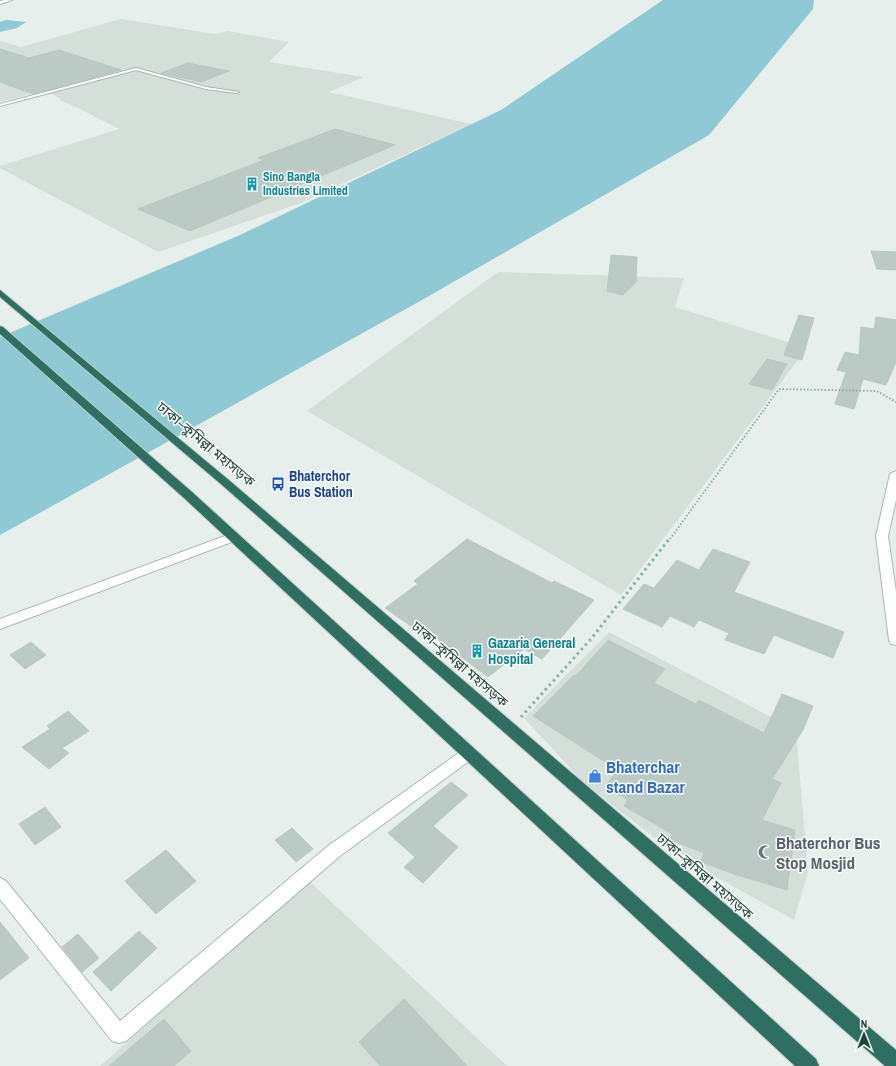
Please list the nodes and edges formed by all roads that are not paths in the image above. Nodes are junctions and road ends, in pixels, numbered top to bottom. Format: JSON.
{"nodes":[{"id":1,"x":10,"y":0,"type":"edge"},
{"id":2,"x":0,"y":3,"type":"edge"},
{"id":3,"x":237,"y":92,"type":"dead end"},
{"id":4,"x":0,"y":105,"type":"edge"},
{"id":5,"x":2,"y":295,"type":"edge"},
{"id":6,"x":0,"y":329,"type":"edge"},
{"id":7,"x":896,"y":474,"type":"edge"},
{"id":8,"x":233,"y":537,"type":"junction"},
{"id":9,"x":0,"y":624,"type":"edge"},
{"id":10,"x":896,"y":640,"type":"edge"},
{"id":11,"x":468,"y":754,"type":"junction"},
{"id":12,"x":0,"y":886,"type":"edge"},
{"id":13,"x":896,"y":1063,"type":"edge"},
{"id":14,"x":809,"y":1066,"type":"edge"}],
"edges":[{"from":1,"to":2,"type":"street"},
{"from":3,"to":4,"type":"lane"},
{"from":5,"to":13,"type":"highway","name":"ঢাকা–কুমিল্লা মহাসড়ক"},
{"from":6,"to":8,"type":"highway"},
{"from":7,"to":10,"type":"street"},
{"from":8,"to":9,"type":"street"},
{"from":8,"to":11,"type":"highway"},
{"from":11,"to":12,"type":"street"},
{"from":11,"to":14,"type":"highway"}]}
